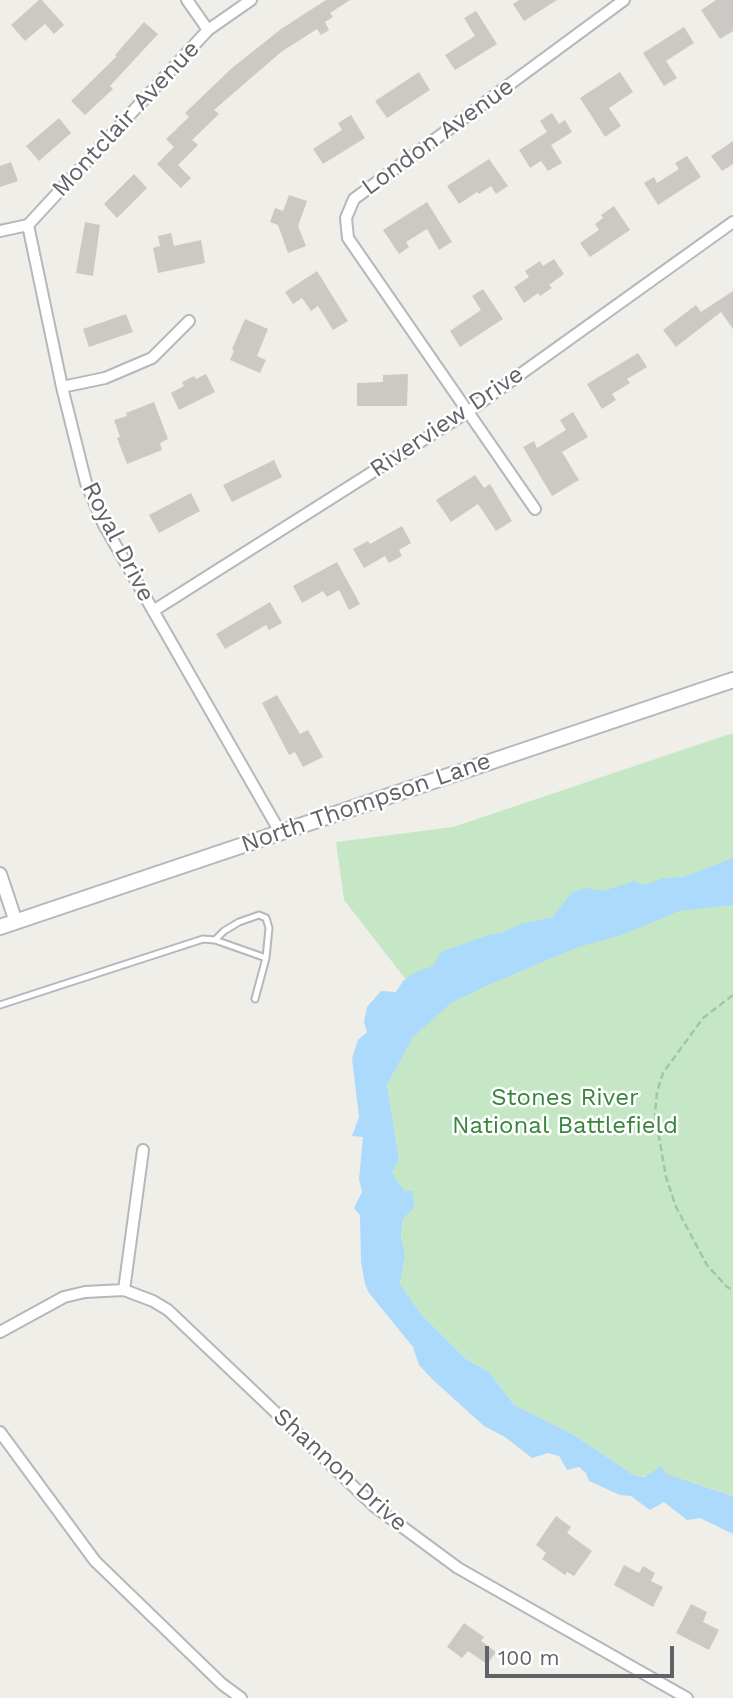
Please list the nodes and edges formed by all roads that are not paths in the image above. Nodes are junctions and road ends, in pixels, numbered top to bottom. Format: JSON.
{"nodes":[{"id":1,"x":187,"y":0,"type":"edge"},
{"id":2,"x":251,"y":0,"type":"edge"},
{"id":3,"x":624,"y":0,"type":"edge"},
{"id":4,"x":208,"y":30,"type":"junction"},
{"id":5,"x":733,"y":222,"type":"edge"},
{"id":6,"x":28,"y":225,"type":"junction"},
{"id":7,"x":0,"y":231,"type":"edge"},
{"id":8,"x":189,"y":321,"type":"dead end"},
{"id":9,"x":62,"y":387,"type":"junction"},
{"id":10,"x":468,"y":411,"type":"junction"},
{"id":11,"x":535,"y":509,"type":"dead end"},
{"id":12,"x":153,"y":611,"type":"junction"},
{"id":13,"x":733,"y":680,"type":"edge"},
{"id":14,"x":280,"y":832,"type":"junction"},
{"id":15,"x":0,"y":874,"type":"edge"},
{"id":16,"x":16,"y":922,"type":"junction"},
{"id":17,"x":0,"y":927,"type":"edge"},
{"id":18,"x":215,"y":940,"type":"junction"},
{"id":19,"x":266,"y":958,"type":"junction"},
{"id":20,"x":255,"y":999,"type":"dead end"},
{"id":21,"x":0,"y":1005,"type":"edge"},
{"id":22,"x":143,"y":1150,"type":"dead end"},
{"id":23,"x":124,"y":1290,"type":"junction"},
{"id":24,"x":0,"y":1332,"type":"edge"},
{"id":25,"x":0,"y":1432,"type":"edge"},
{"id":26,"x":241,"y":1698,"type":"edge"},
{"id":27,"x":687,"y":1698,"type":"edge"}],
"edges":[{"from":1,"to":4,"type":"street"},
{"from":2,"to":4,"type":"street","name":"Montclair Avenue"},
{"from":3,"to":10,"type":"street","name":"London Avenue"},
{"from":4,"to":6,"type":"street","name":"Montclair Avenue"},
{"from":5,"to":10,"type":"street","name":"Riverview Drive"},
{"from":6,"to":7,"type":"street"},
{"from":6,"to":9,"type":"street","name":"Royal Drive"},
{"from":8,"to":9,"type":"street"},
{"from":9,"to":12,"type":"street","name":"Royal Drive"},
{"from":10,"to":11,"type":"street","name":"London Avenue"},
{"from":10,"to":12,"type":"street","name":"Riverview Drive"},
{"from":12,"to":14,"type":"street","name":"Royal Drive"},
{"from":13,"to":14,"type":"main road","name":"North Thompson Lane"},
{"from":14,"to":16,"type":"main road","name":"North Thompson Lane"},
{"from":15,"to":16,"type":"street"},
{"from":16,"to":17,"type":"main road","name":"North Thompson Lane"},
{"from":18,"to":19,"type":"lane"},
{"from":18,"to":19,"type":"lane"},
{"from":18,"to":21,"type":"lane"},
{"from":19,"to":20,"type":"lane"},
{"from":22,"to":23,"type":"street"},
{"from":23,"to":24,"type":"street","name":"Shannon Drive"},
{"from":23,"to":27,"type":"street","name":"Shannon Drive"},
{"from":25,"to":26,"type":"street"}]}
